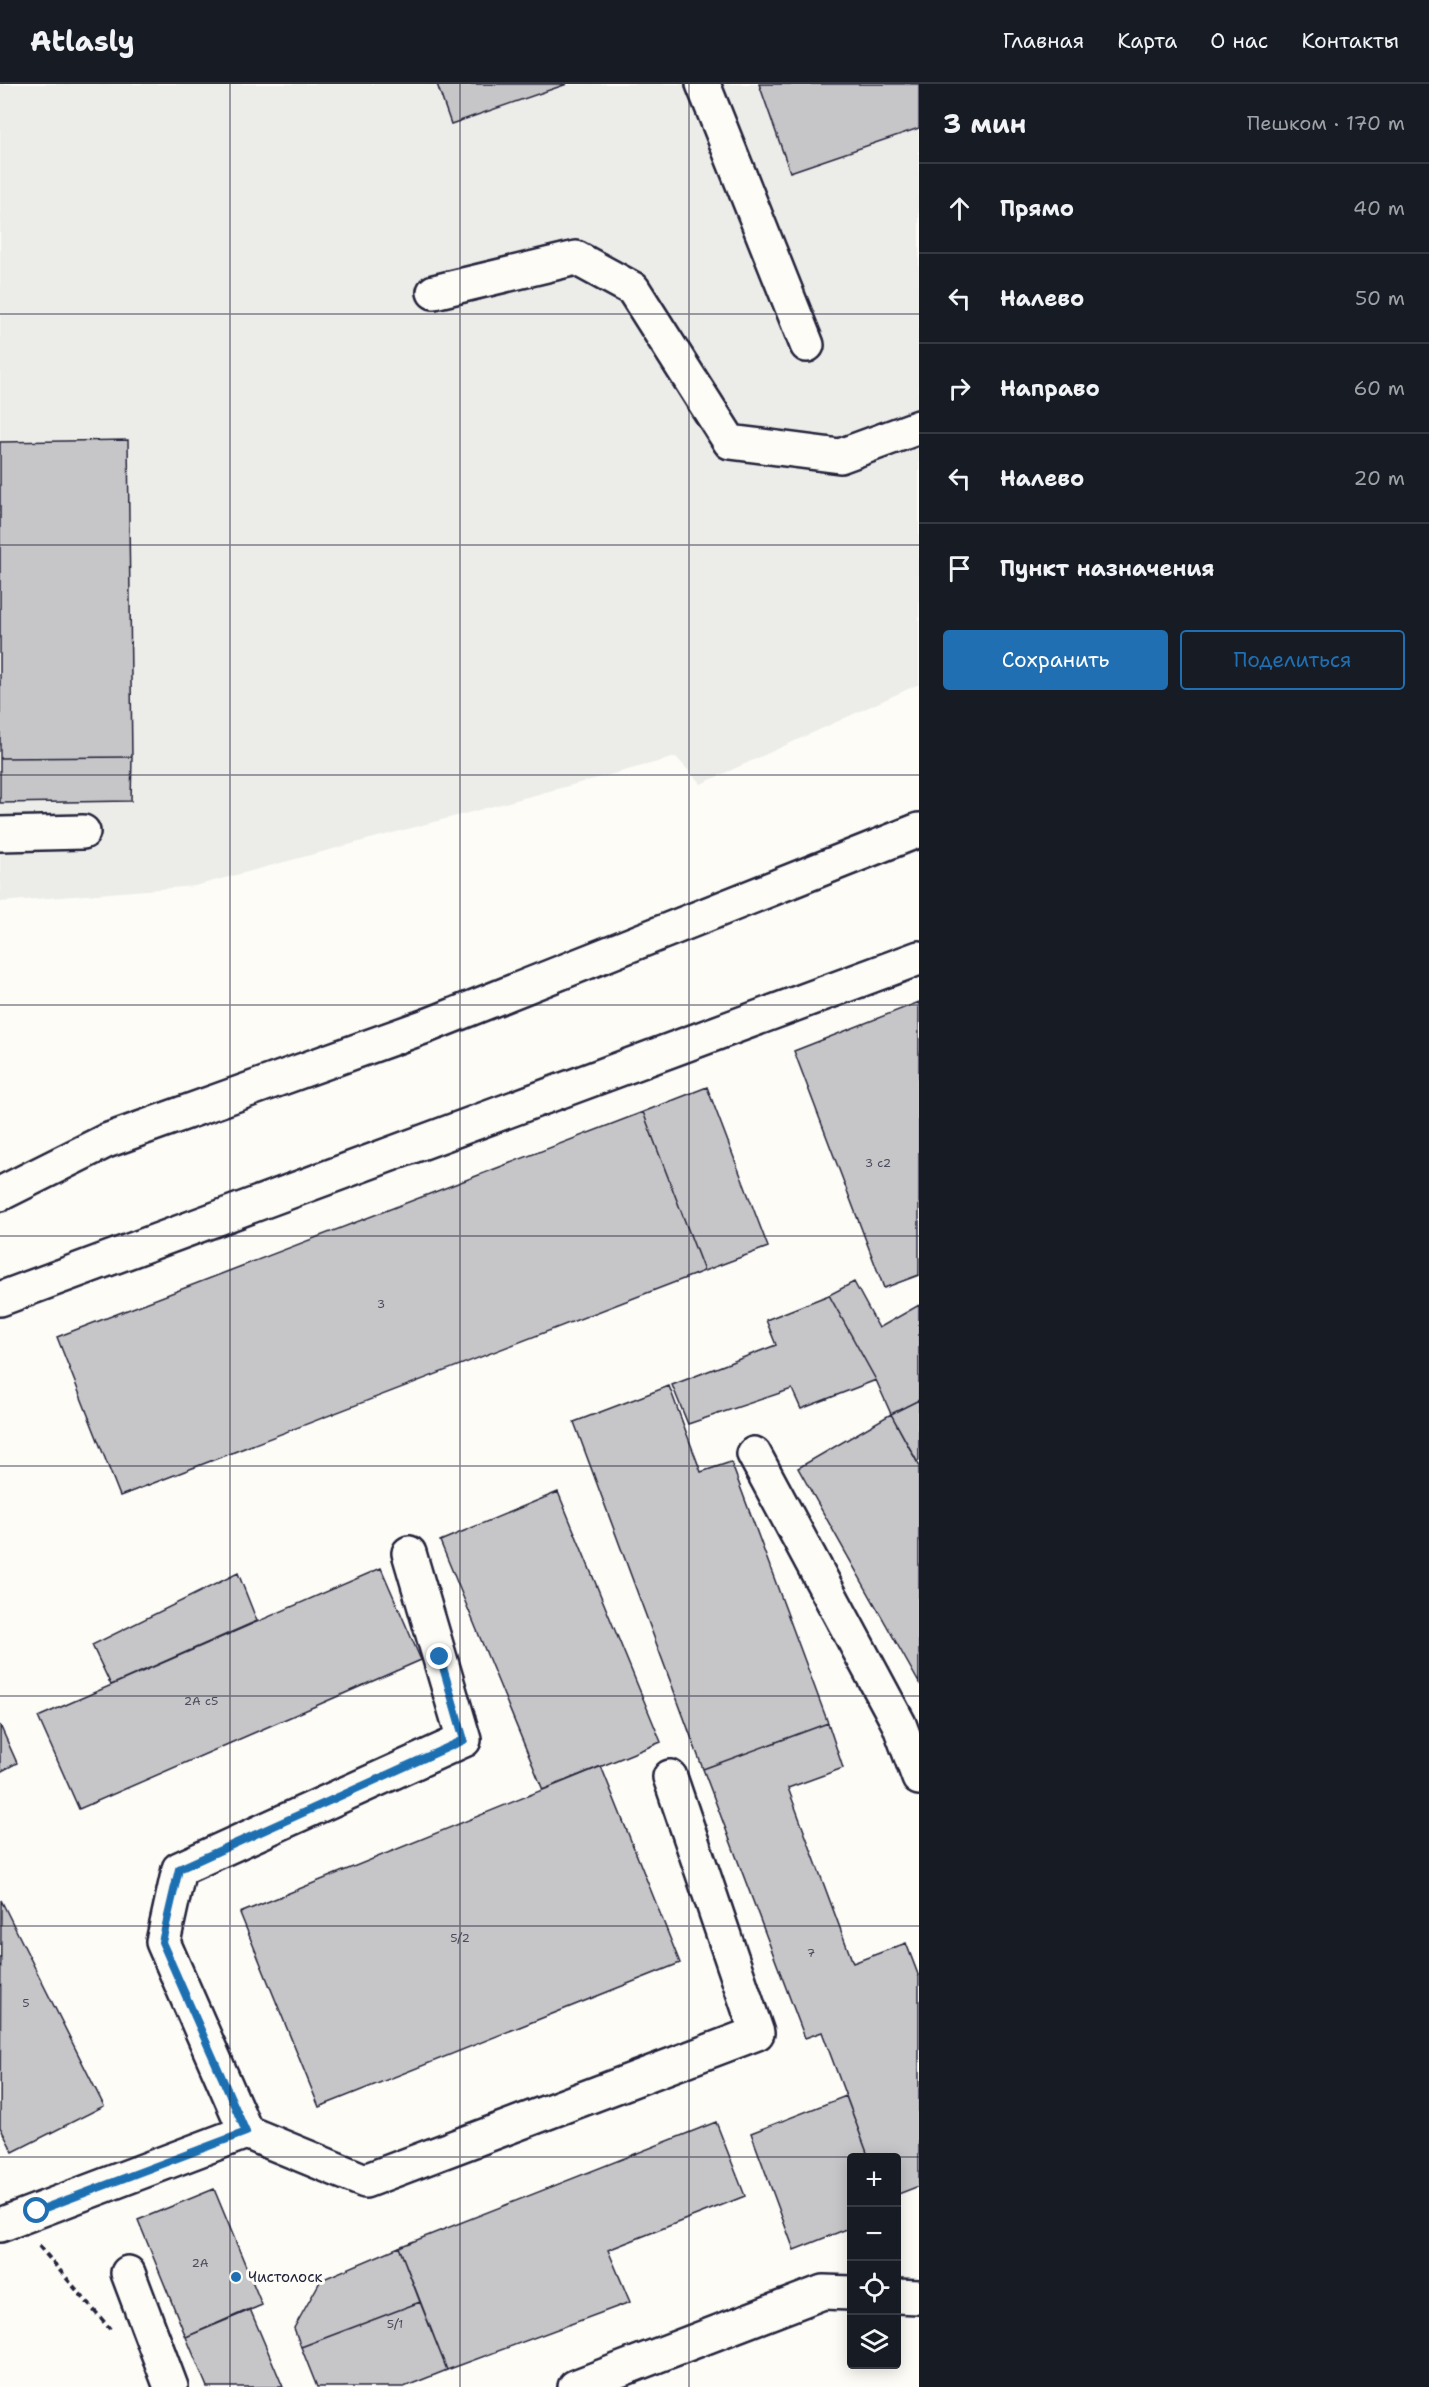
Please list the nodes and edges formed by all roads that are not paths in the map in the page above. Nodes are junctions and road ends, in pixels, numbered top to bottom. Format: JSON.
{"nodes":[{"id":1,"x":703,"y":84,"type":"edge"},
{"id":2,"x":434,"y":292,"type":"dead end"},
{"id":3,"x":807,"y":345,"type":"dead end"},
{"id":4,"x":919,"y":427,"type":"edge"},
{"id":5,"x":919,"y":830,"type":"edge"},
{"id":6,"x":83,"y":832,"type":"dead end"},
{"id":7,"x":0,"y":834,"type":"edge"},
{"id":8,"x":919,"y":958,"type":"edge"},
{"id":9,"x":0,"y":1194,"type":"edge"},
{"id":10,"x":0,"y":1299,"type":"edge"},
{"id":11,"x":754,"y":1454,"type":"dead end"},
{"id":12,"x":409,"y":1553,"type":"dead end"},
{"id":13,"x":670,"y":1777,"type":"dead end"},
{"id":14,"x":919,"y":1778,"type":"edge"},
{"id":15,"x":246,"y":2132,"type":"junction"},
{"id":16,"x":8,"y":2222,"type":"edge"},
{"id":17,"x":128,"y":2273,"type":"dead end"},
{"id":18,"x":847,"y":2293,"type":"edge"},
{"id":19,"x":901,"y":2296,"type":"edge"},
{"id":20,"x":919,"y":2297,"type":"edge"},
{"id":21,"x":171,"y":2387,"type":"edge"},
{"id":22,"x":575,"y":2387,"type":"edge"}],
"edges":[{"from":1,"to":3,"type":"street"},
{"from":2,"to":4,"type":"street"},
{"from":5,"to":9,"type":"street"},
{"from":6,"to":7,"type":"street"},
{"from":8,"to":10,"type":"street"},
{"from":11,"to":14,"type":"street"},
{"from":12,"to":15,"type":"street"},
{"from":13,"to":15,"type":"street"},
{"from":15,"to":16,"type":"street"},
{"from":17,"to":21,"type":"street"},
{"from":18,"to":22,"type":"street"},
{"from":19,"to":20,"type":"street"}]}
